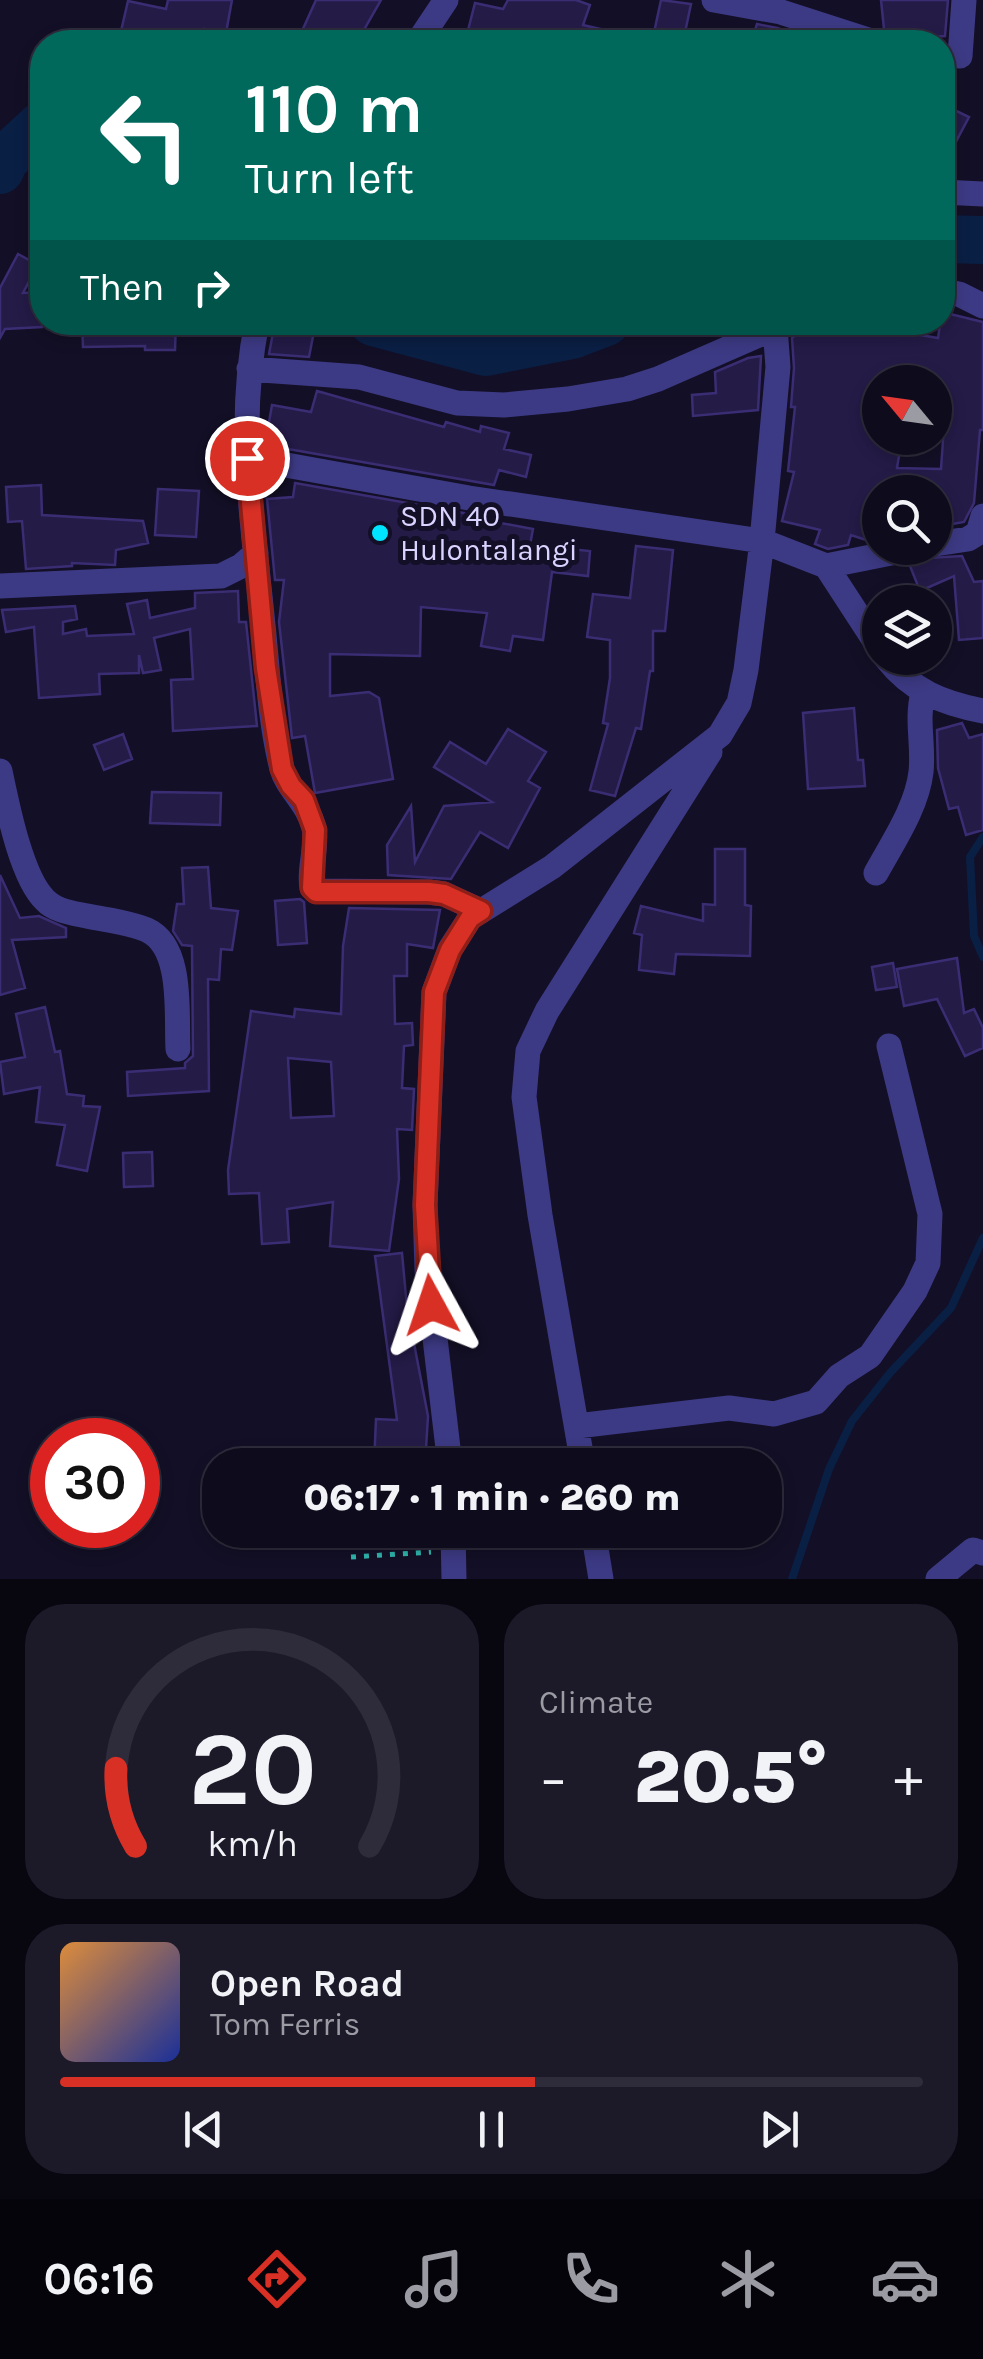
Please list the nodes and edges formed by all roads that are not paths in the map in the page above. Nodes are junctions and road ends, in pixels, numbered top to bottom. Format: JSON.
{"nodes":[{"id":1,"x":446,"y":0,"type":"edge"},
{"id":2,"x":714,"y":0,"type":"edge"},
{"id":3,"x":964,"y":0,"type":"edge"},
{"id":4,"x":426,"y":30,"type":"edge"},
{"id":5,"x":837,"y":30,"type":"edge"},
{"id":6,"x":959,"y":58,"type":"edge"},
{"id":7,"x":955,"y":193,"type":"edge"},
{"id":8,"x":983,"y":194,"type":"edge"},
{"id":9,"x":955,"y":293,"type":"edge"},
{"id":10,"x":983,"y":306,"type":"edge"},
{"id":11,"x":255,"y":335,"type":"edge"},
{"id":12,"x":758,"y":335,"type":"edge"},
{"id":13,"x":780,"y":335,"type":"edge"},
{"id":14,"x":249,"y":369,"type":"junction"},
{"id":15,"x":247,"y":458,"type":"junction"},
{"id":16,"x":983,"y":516,"type":"edge"},
{"id":17,"x":762,"y":541,"type":"junction"},
{"id":18,"x":952,"y":541,"type":"edge"},
{"id":19,"x":256,"y":553,"type":"junction"},
{"id":20,"x":862,"y":559,"type":"edge"},
{"id":21,"x":826,"y":566,"type":"junction"},
{"id":22,"x":0,"y":586,"type":"edge"},
{"id":23,"x":862,"y":621,"type":"edge"},
{"id":24,"x":900,"y":675,"type":"edge"},
{"id":25,"x":923,"y":693,"type":"junction"},
{"id":26,"x":983,"y":711,"type":"edge"},
{"id":27,"x":720,"y":735,"type":"junction"},
{"id":28,"x":0,"y":771,"type":"edge"},
{"id":29,"x":876,"y":873,"type":"dead end"},
{"id":30,"x":481,"y":911,"type":"junction"},
{"id":31,"x":889,"y":1046,"type":"dead end"},
{"id":32,"x":178,"y":1049,"type":"dead end"},
{"id":33,"x":578,"y":1426,"type":"junction"},
{"id":34,"x":448,"y":1448,"type":"edge"},
{"id":35,"x":581,"y":1448,"type":"edge"},
{"id":36,"x":454,"y":1548,"type":"edge"},
{"id":37,"x":596,"y":1548,"type":"edge"},
{"id":38,"x":983,"y":1553,"type":"edge"},
{"id":39,"x":454,"y":1579,"type":"edge"},
{"id":40,"x":601,"y":1579,"type":"edge"},
{"id":41,"x":938,"y":1579,"type":"edge"}],
"edges":[{"from":1,"to":4,"type":"street"},
{"from":2,"to":5,"type":"street"},
{"from":3,"to":6,"type":"street"},
{"from":7,"to":8,"type":"street"},
{"from":9,"to":10,"type":"street"},
{"from":11,"to":14,"type":"street"},
{"from":12,"to":14,"type":"street"},
{"from":13,"to":17,"type":"street"},
{"from":14,"to":15,"type":"street"},
{"from":15,"to":17,"type":"street"},
{"from":15,"to":19,"type":"street"},
{"from":16,"to":18,"type":"street"},
{"from":17,"to":21,"type":"street"},
{"from":17,"to":27,"type":"street"},
{"from":19,"to":22,"type":"street"},
{"from":19,"to":30,"type":"street"},
{"from":20,"to":21,"type":"street"},
{"from":21,"to":23,"type":"street"},
{"from":24,"to":25,"type":"street"},
{"from":25,"to":26,"type":"street"},
{"from":25,"to":29,"type":"street"},
{"from":27,"to":30,"type":"street"},
{"from":27,"to":33,"type":"street"},
{"from":28,"to":32,"type":"street"},
{"from":30,"to":34,"type":"street"},
{"from":31,"to":33,"type":"street"},
{"from":33,"to":35,"type":"street"},
{"from":36,"to":39,"type":"street"},
{"from":37,"to":40,"type":"street"},
{"from":38,"to":41,"type":"street"}]}
